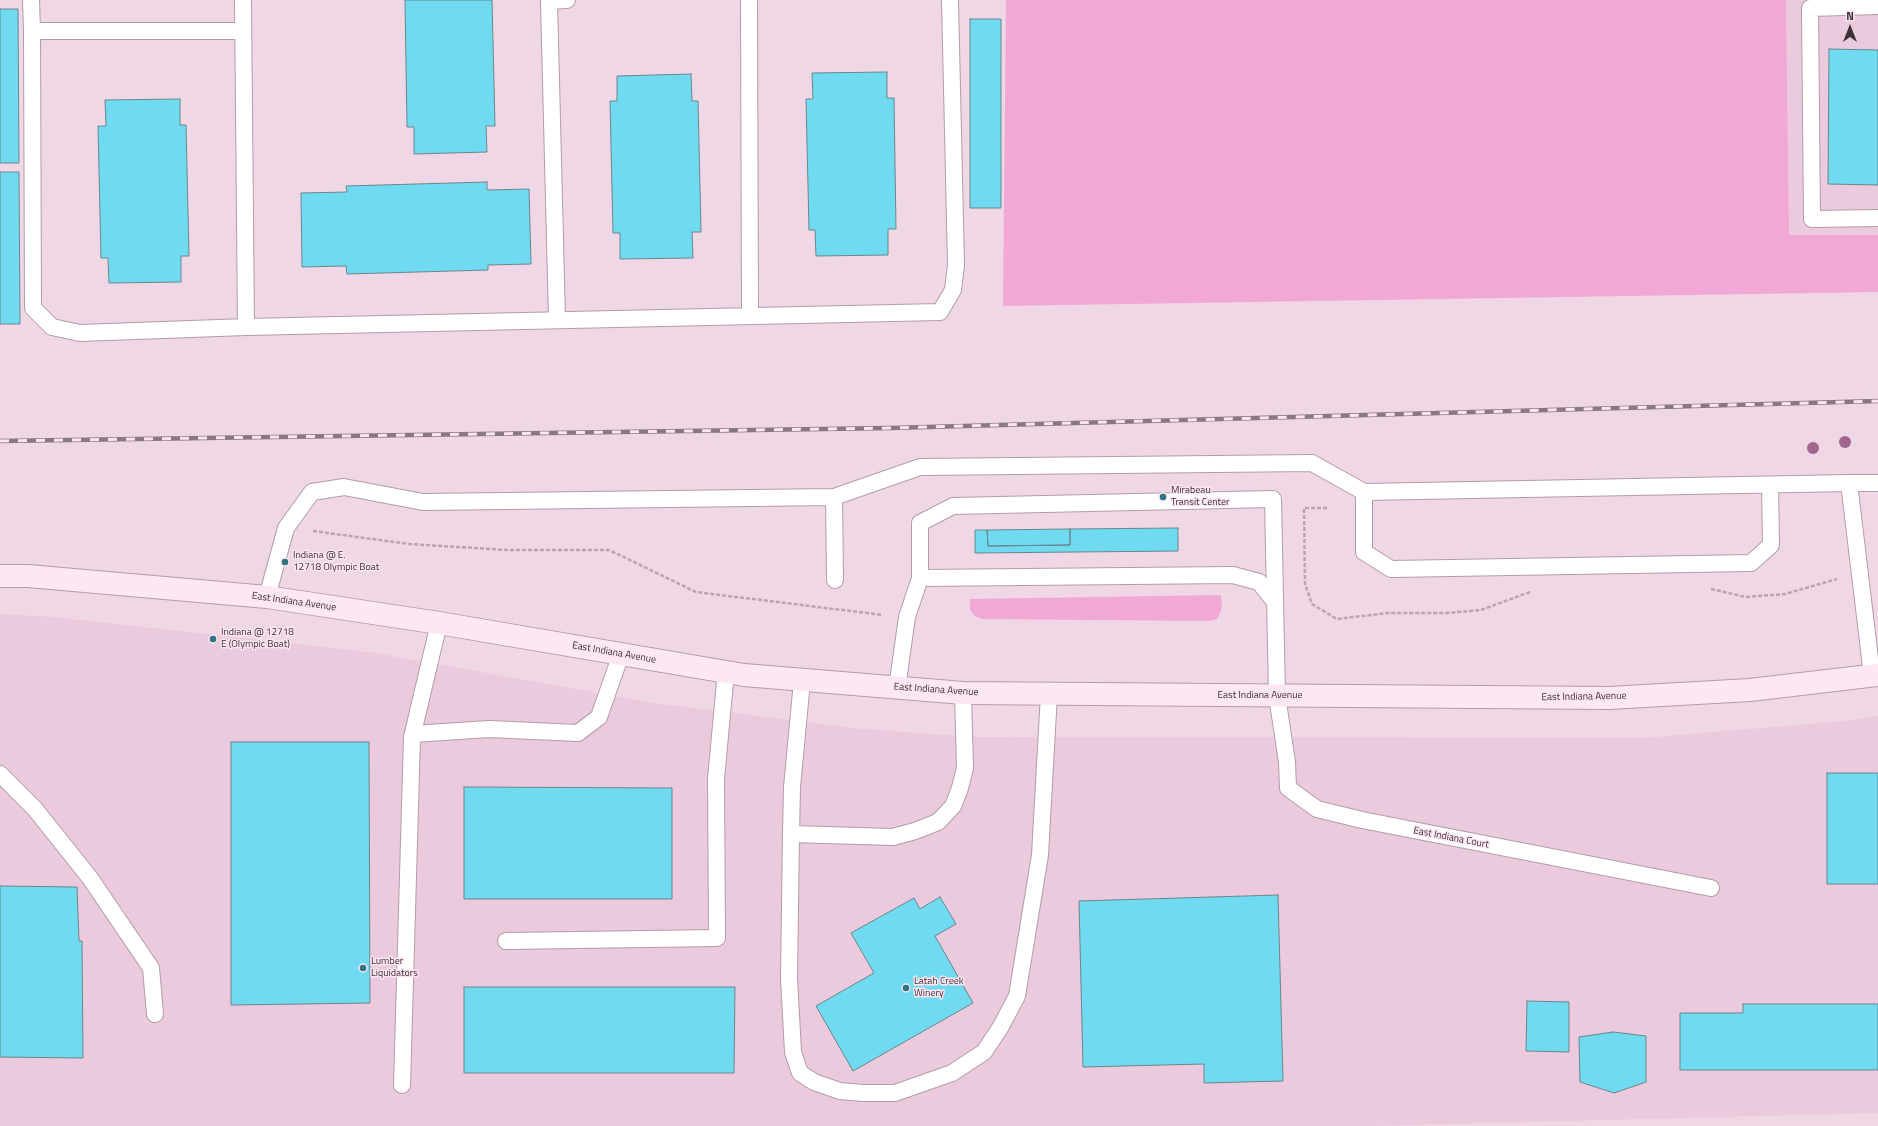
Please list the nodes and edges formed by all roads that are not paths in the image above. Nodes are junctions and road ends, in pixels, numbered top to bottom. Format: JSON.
{"nodes":[{"id":1,"x":31,"y":0,"type":"edge"},
{"id":2,"x":243,"y":0,"type":"edge"},
{"id":3,"x":549,"y":0,"type":"edge"},
{"id":4,"x":567,"y":0,"type":"edge"},
{"id":5,"x":749,"y":0,"type":"edge"},
{"id":6,"x":950,"y":0,"type":"edge"},
{"id":7,"x":1878,"y":6,"type":"edge"},
{"id":8,"x":32,"y":31,"type":"junction"},
{"id":9,"x":243,"y":31,"type":"junction"},
{"id":10,"x":1878,"y":218,"type":"edge"},
{"id":11,"x":750,"y":316,"type":"junction"},
{"id":12,"x":557,"y":320,"type":"junction"},
{"id":13,"x":246,"y":326,"type":"junction"},
{"id":14,"x":1848,"y":483,"type":"junction"},
{"id":15,"x":1878,"y":483,"type":"edge"},
{"id":16,"x":1770,"y":485,"type":"junction"},
{"id":17,"x":1364,"y":492,"type":"junction"},
{"id":18,"x":834,"y":497,"type":"junction"},
{"id":19,"x":0,"y":576,"type":"edge"},
{"id":20,"x":920,"y":578,"type":"junction"},
{"id":21,"x":836,"y":580,"type":"dead end"},
{"id":22,"x":267,"y":597,"type":"junction"},
{"id":23,"x":1275,"y":602,"type":"junction"},
{"id":24,"x":439,"y":623,"type":"junction"},
{"id":25,"x":622,"y":654,"type":"junction"},
{"id":26,"x":726,"y":672,"type":"junction"},
{"id":27,"x":1875,"y":675,"type":"edge"},
{"id":28,"x":802,"y":680,"type":"junction"},
{"id":29,"x":897,"y":688,"type":"junction"},
{"id":30,"x":963,"y":693,"type":"junction"},
{"id":31,"x":1049,"y":694,"type":"junction"},
{"id":32,"x":1277,"y":696,"type":"junction"},
{"id":33,"x":413,"y":734,"type":"junction"},
{"id":34,"x":0,"y":774,"type":"edge"},
{"id":35,"x":791,"y":834,"type":"junction"},
{"id":36,"x":1711,"y":888,"type":"dead end"},
{"id":37,"x":506,"y":942,"type":"dead end"},
{"id":38,"x":154,"y":1014,"type":"dead end"},
{"id":39,"x":402,"y":1085,"type":"dead end"}],
"edges":[{"from":1,"to":8,"type":"lane"},
{"from":2,"to":9,"type":"lane"},
{"from":3,"to":4,"type":"lane"},
{"from":3,"to":12,"type":"lane"},
{"from":5,"to":11,"type":"lane"},
{"from":6,"to":11,"type":"lane"},
{"from":7,"to":10,"type":"lane"},
{"from":8,"to":9,"type":"lane"},
{"from":8,"to":13,"type":"lane"},
{"from":9,"to":13,"type":"lane"},
{"from":11,"to":12,"type":"lane"},
{"from":12,"to":13,"type":"lane"},
{"from":14,"to":15,"type":"lane"},
{"from":14,"to":16,"type":"lane"},
{"from":14,"to":27,"type":"lane"},
{"from":16,"to":17,"type":"lane"},
{"from":16,"to":17,"type":"lane"},
{"from":17,"to":18,"type":"lane"},
{"from":18,"to":21,"type":"lane"},
{"from":18,"to":22,"type":"lane"},
{"from":19,"to":22,"type":"main road","name":"East Indiana Avenue"},
{"from":20,"to":23,"type":"lane"},
{"from":20,"to":23,"type":"lane"},
{"from":20,"to":29,"type":"lane"},
{"from":22,"to":24,"type":"main road","name":"East Indiana Avenue"},
{"from":23,"to":32,"type":"lane"},
{"from":24,"to":25,"type":"main road","name":"East Indiana Avenue"},
{"from":24,"to":33,"type":"lane"},
{"from":25,"to":26,"type":"main road","name":"East Indiana Avenue"},
{"from":25,"to":33,"type":"lane"},
{"from":26,"to":28,"type":"main road","name":"East Indiana Avenue"},
{"from":26,"to":37,"type":"lane"},
{"from":27,"to":32,"type":"main road","name":"East Indiana Avenue"},
{"from":28,"to":29,"type":"main road","name":"East Indiana Avenue"},
{"from":28,"to":35,"type":"lane"},
{"from":29,"to":30,"type":"main road","name":"East Indiana Avenue"},
{"from":30,"to":31,"type":"main road","name":"East Indiana Avenue"},
{"from":30,"to":35,"type":"lane"},
{"from":31,"to":32,"type":"main road","name":"East Indiana Avenue"},
{"from":31,"to":35,"type":"lane"},
{"from":32,"to":36,"type":"lane","name":"East Indiana Court"},
{"from":33,"to":39,"type":"lane"},
{"from":34,"to":38,"type":"lane"}]}
